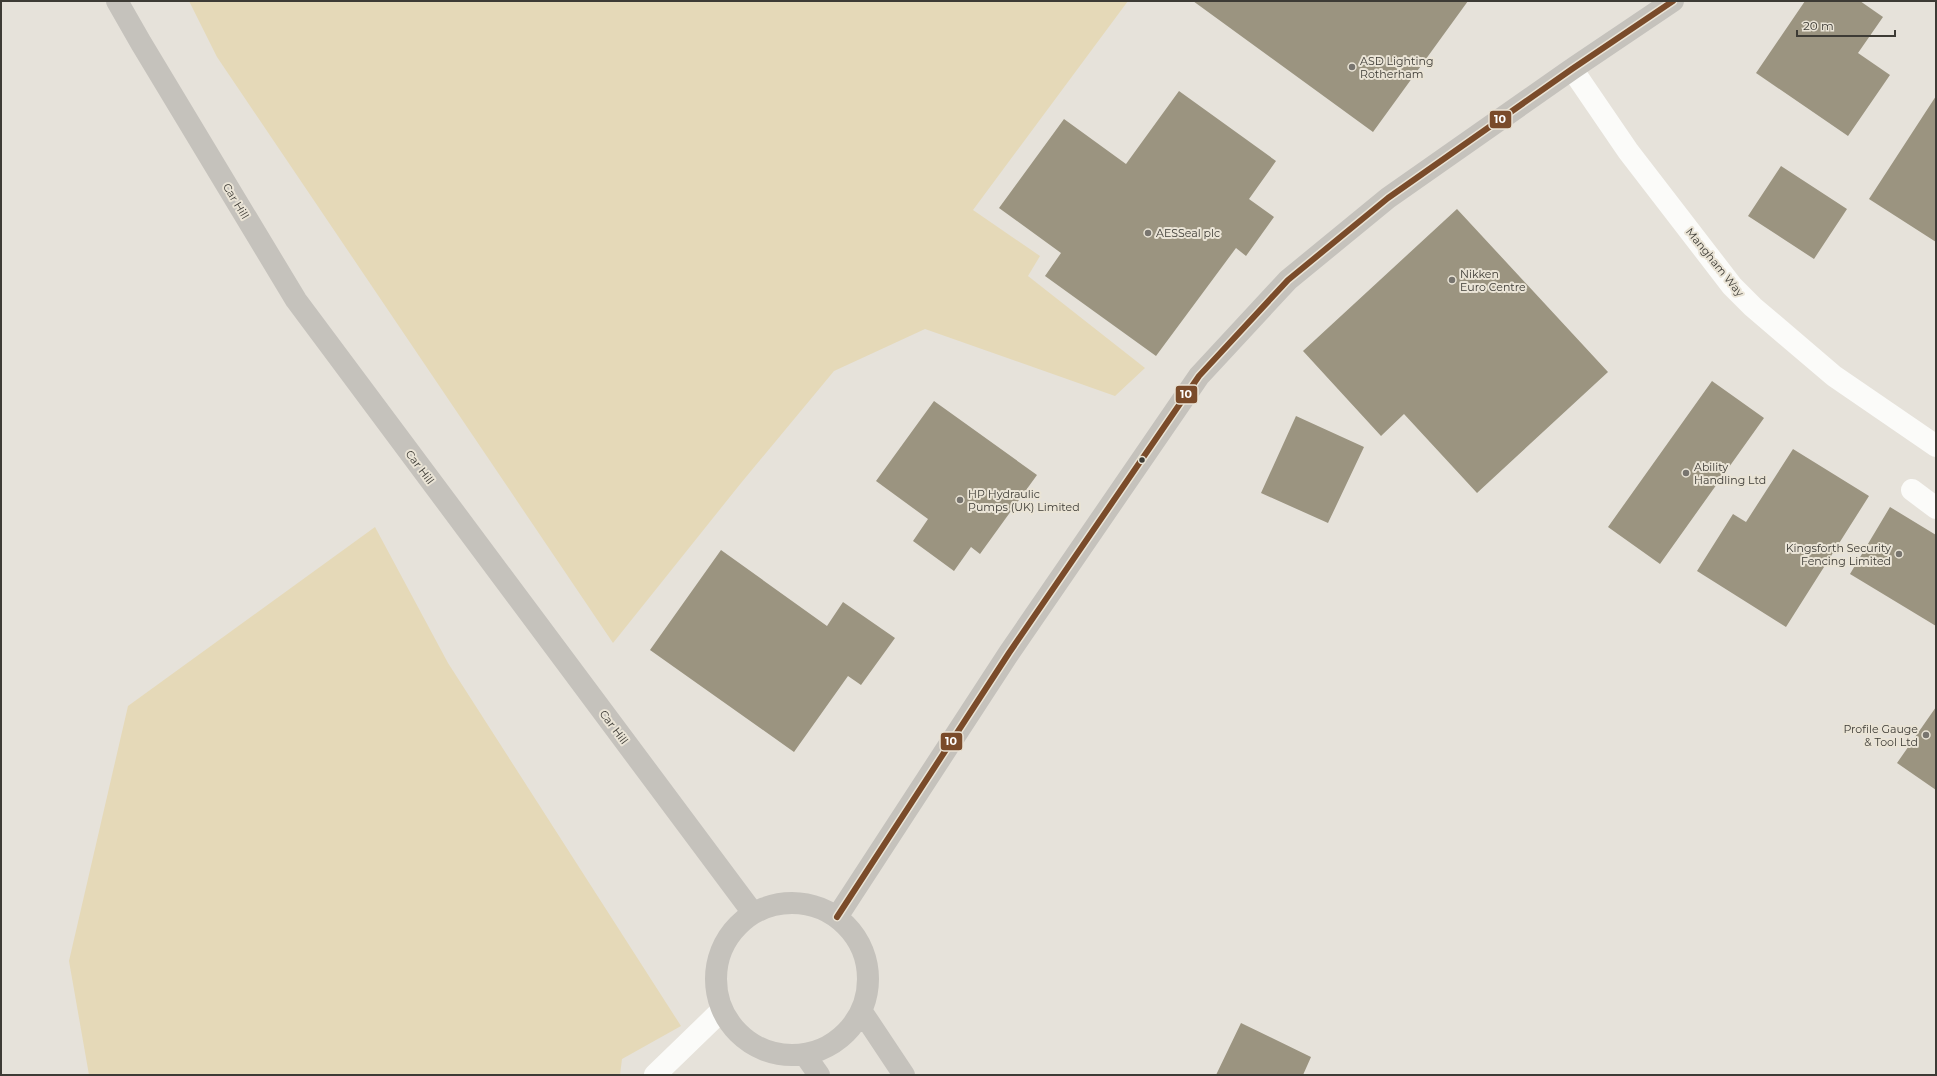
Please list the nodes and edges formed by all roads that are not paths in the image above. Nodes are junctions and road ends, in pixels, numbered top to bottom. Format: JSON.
{"nodes":[{"id":1,"x":117,"y":1,"type":"edge"},
{"id":2,"x":1673,"y":1,"type":"edge"},
{"id":3,"x":1572,"y":69,"type":"junction"},
{"id":4,"x":1936,"y":446,"type":"edge"},
{"id":5,"x":1912,"y":490,"type":"dead end"},
{"id":6,"x":1936,"y":508,"type":"edge"},
{"id":7,"x":753,"y":913,"type":"junction"},
{"id":8,"x":837,"y":917,"type":"junction"},
{"id":9,"x":722,"y":1010,"type":"junction"},
{"id":10,"x":862,"y":1012,"type":"junction"},
{"id":11,"x":805,"y":1055,"type":"junction"},
{"id":12,"x":655,"y":1075,"type":"edge"},
{"id":13,"x":819,"y":1075,"type":"edge"},
{"id":14,"x":904,"y":1075,"type":"edge"}],
"edges":[{"from":1,"to":7,"type":"main road","name":"Car Hill"},
{"from":2,"to":3,"type":"main road"},
{"from":3,"to":4,"type":"street","name":"Mangham Way"},
{"from":3,"to":8,"type":"main road"},
{"from":5,"to":6,"type":"street"},
{"from":7,"to":8,"type":"main road"},
{"from":7,"to":9,"type":"main road"},
{"from":8,"to":10,"type":"main road"},
{"from":9,"to":11,"type":"main road"},
{"from":9,"to":12,"type":"street"},
{"from":10,"to":11,"type":"main road"},
{"from":10,"to":14,"type":"main road"},
{"from":11,"to":13,"type":"main road"}]}
